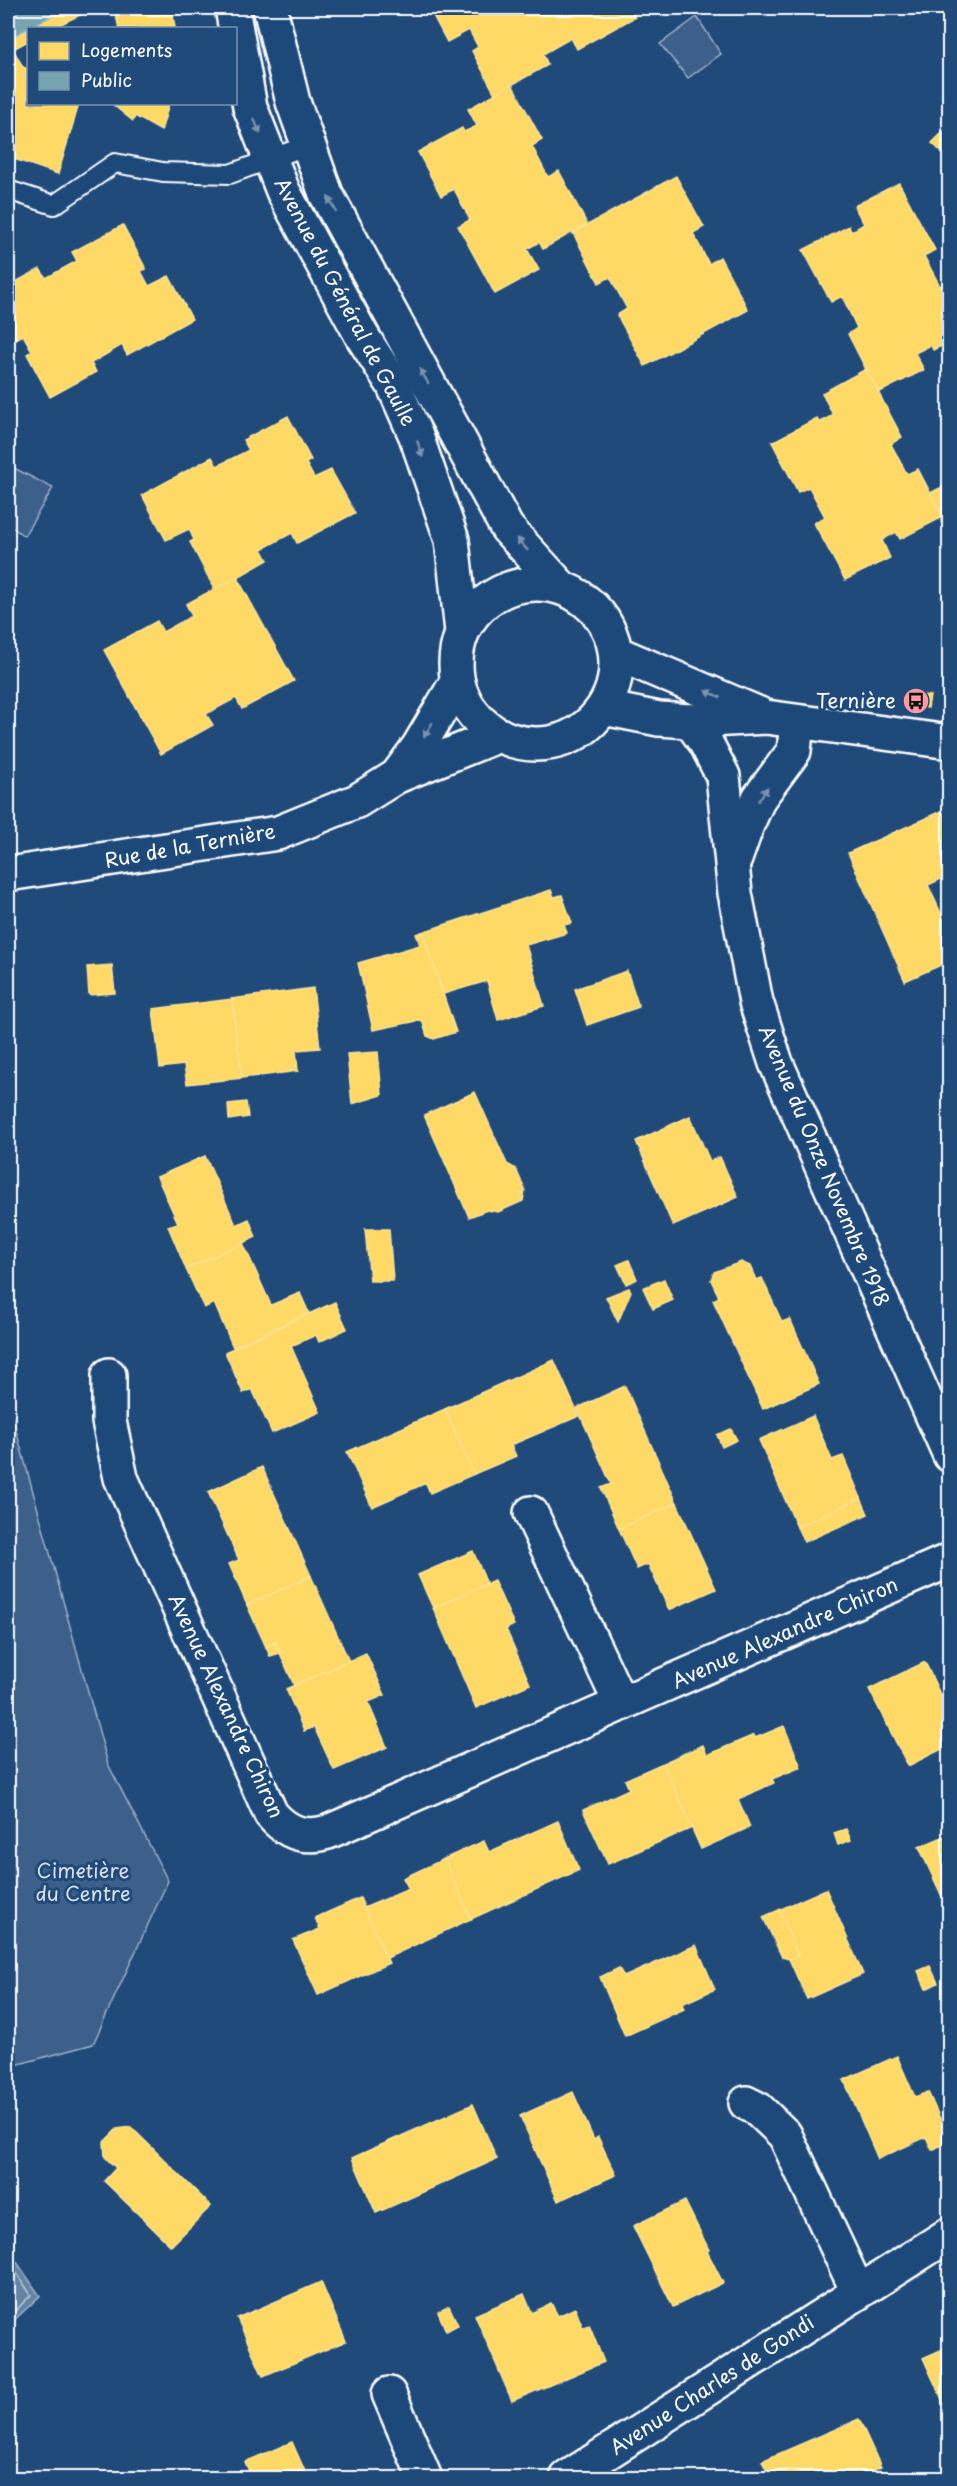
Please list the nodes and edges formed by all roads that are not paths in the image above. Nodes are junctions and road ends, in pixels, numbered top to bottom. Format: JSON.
{"nodes":[{"id":1,"x":232,"y":8,"type":"edge"},
{"id":2,"x":270,"y":8,"type":"edge"},
{"id":3,"x":235,"y":27,"type":"edge"},
{"id":4,"x":237,"y":36,"type":"edge"},
{"id":5,"x":308,"y":145,"type":"junction"},
{"id":6,"x":270,"y":158,"type":"junction"},
{"id":7,"x":8,"y":190,"type":"edge"},
{"id":8,"x":561,"y":587,"type":"junction"},
{"id":9,"x":462,"y":632,"type":"junction"},
{"id":10,"x":616,"y":653,"type":"junction"},
{"id":11,"x":457,"y":682,"type":"junction"},
{"id":12,"x":604,"y":708,"type":"junction"},
{"id":13,"x":782,"y":720,"type":"junction"},
{"id":14,"x":690,"y":721,"type":"junction"},
{"id":15,"x":499,"y":735,"type":"junction"},
{"id":16,"x":950,"y":742,"type":"edge"},
{"id":17,"x":397,"y":776,"type":"junction"},
{"id":18,"x":733,"y":867,"type":"junction"},
{"id":19,"x":8,"y":874,"type":"edge"},
{"id":20,"x":109,"y":1375,"type":"dead end"},
{"id":21,"x":950,"y":1455,"type":"edge"},
{"id":22,"x":531,"y":1513,"type":"dead end"},
{"id":23,"x":950,"y":1560,"type":"edge"},
{"id":24,"x":621,"y":1704,"type":"junction"},
{"id":25,"x":746,"y":2103,"type":"dead end"},
{"id":26,"x":950,"y":2234,"type":"edge"},
{"id":27,"x":858,"y":2292,"type":"junction"},
{"id":28,"x":389,"y":2394,"type":"dead end"},
{"id":29,"x":425,"y":2478,"type":"edge"},
{"id":30,"x":567,"y":2478,"type":"edge"}],
"edges":[{"from":1,"to":3,"type":"street","name":"Avenue du Général de Gaulle","one_way":true},
{"from":2,"to":5,"type":"street","name":"Avenue du Général de Gaulle"},
{"from":4,"to":6,"type":"street","name":"Avenue du Général de Gaulle","one_way":true},
{"from":5,"to":6,"type":"lane"},
{"from":8,"to":5,"type":"street","name":"Avenue du Général de Gaulle","one_way":true},
{"from":6,"to":7,"type":"lane"},
{"from":6,"to":9,"type":"street","name":"Avenue du Général de Gaulle","one_way":true},
{"from":8,"to":9,"type":"street"},
{"from":8,"to":10,"type":"street"},
{"from":9,"to":11,"type":"street"},
{"from":10,"to":12,"type":"street"},
{"from":13,"to":10,"type":"street","one_way":true},
{"from":11,"to":15,"type":"street"},
{"from":11,"to":17,"type":"street","name":"Rue de la Ternière","one_way":true},
{"from":12,"to":14,"type":"street"},
{"from":12,"to":15,"type":"street"},
{"from":13,"to":14,"type":"street"},
{"from":13,"to":16,"type":"street"},
{"from":18,"to":13,"type":"street","name":"Avenue du Onze Novembre 1918","one_way":true},
{"from":14,"to":18,"type":"street","name":"Avenue du Onze Novembre 1918"},
{"from":15,"to":17,"type":"street","name":"Rue de la Ternière"},
{"from":17,"to":19,"type":"street","name":"Rue de la Ternière"},
{"from":18,"to":21,"type":"street","name":"Avenue du Onze Novembre 1918"},
{"from":20,"to":24,"type":"street","name":"Avenue Alexandre Chiron"},
{"from":22,"to":24,"type":"street"},
{"from":23,"to":24,"type":"street","name":"Avenue Alexandre Chiron"},
{"from":25,"to":27,"type":"street"},
{"from":26,"to":27,"type":"street","name":"Avenue Charles de Gondi"},
{"from":27,"to":30,"type":"street","name":"Avenue Charles de Gondi"},
{"from":28,"to":29,"type":"street"}]}
